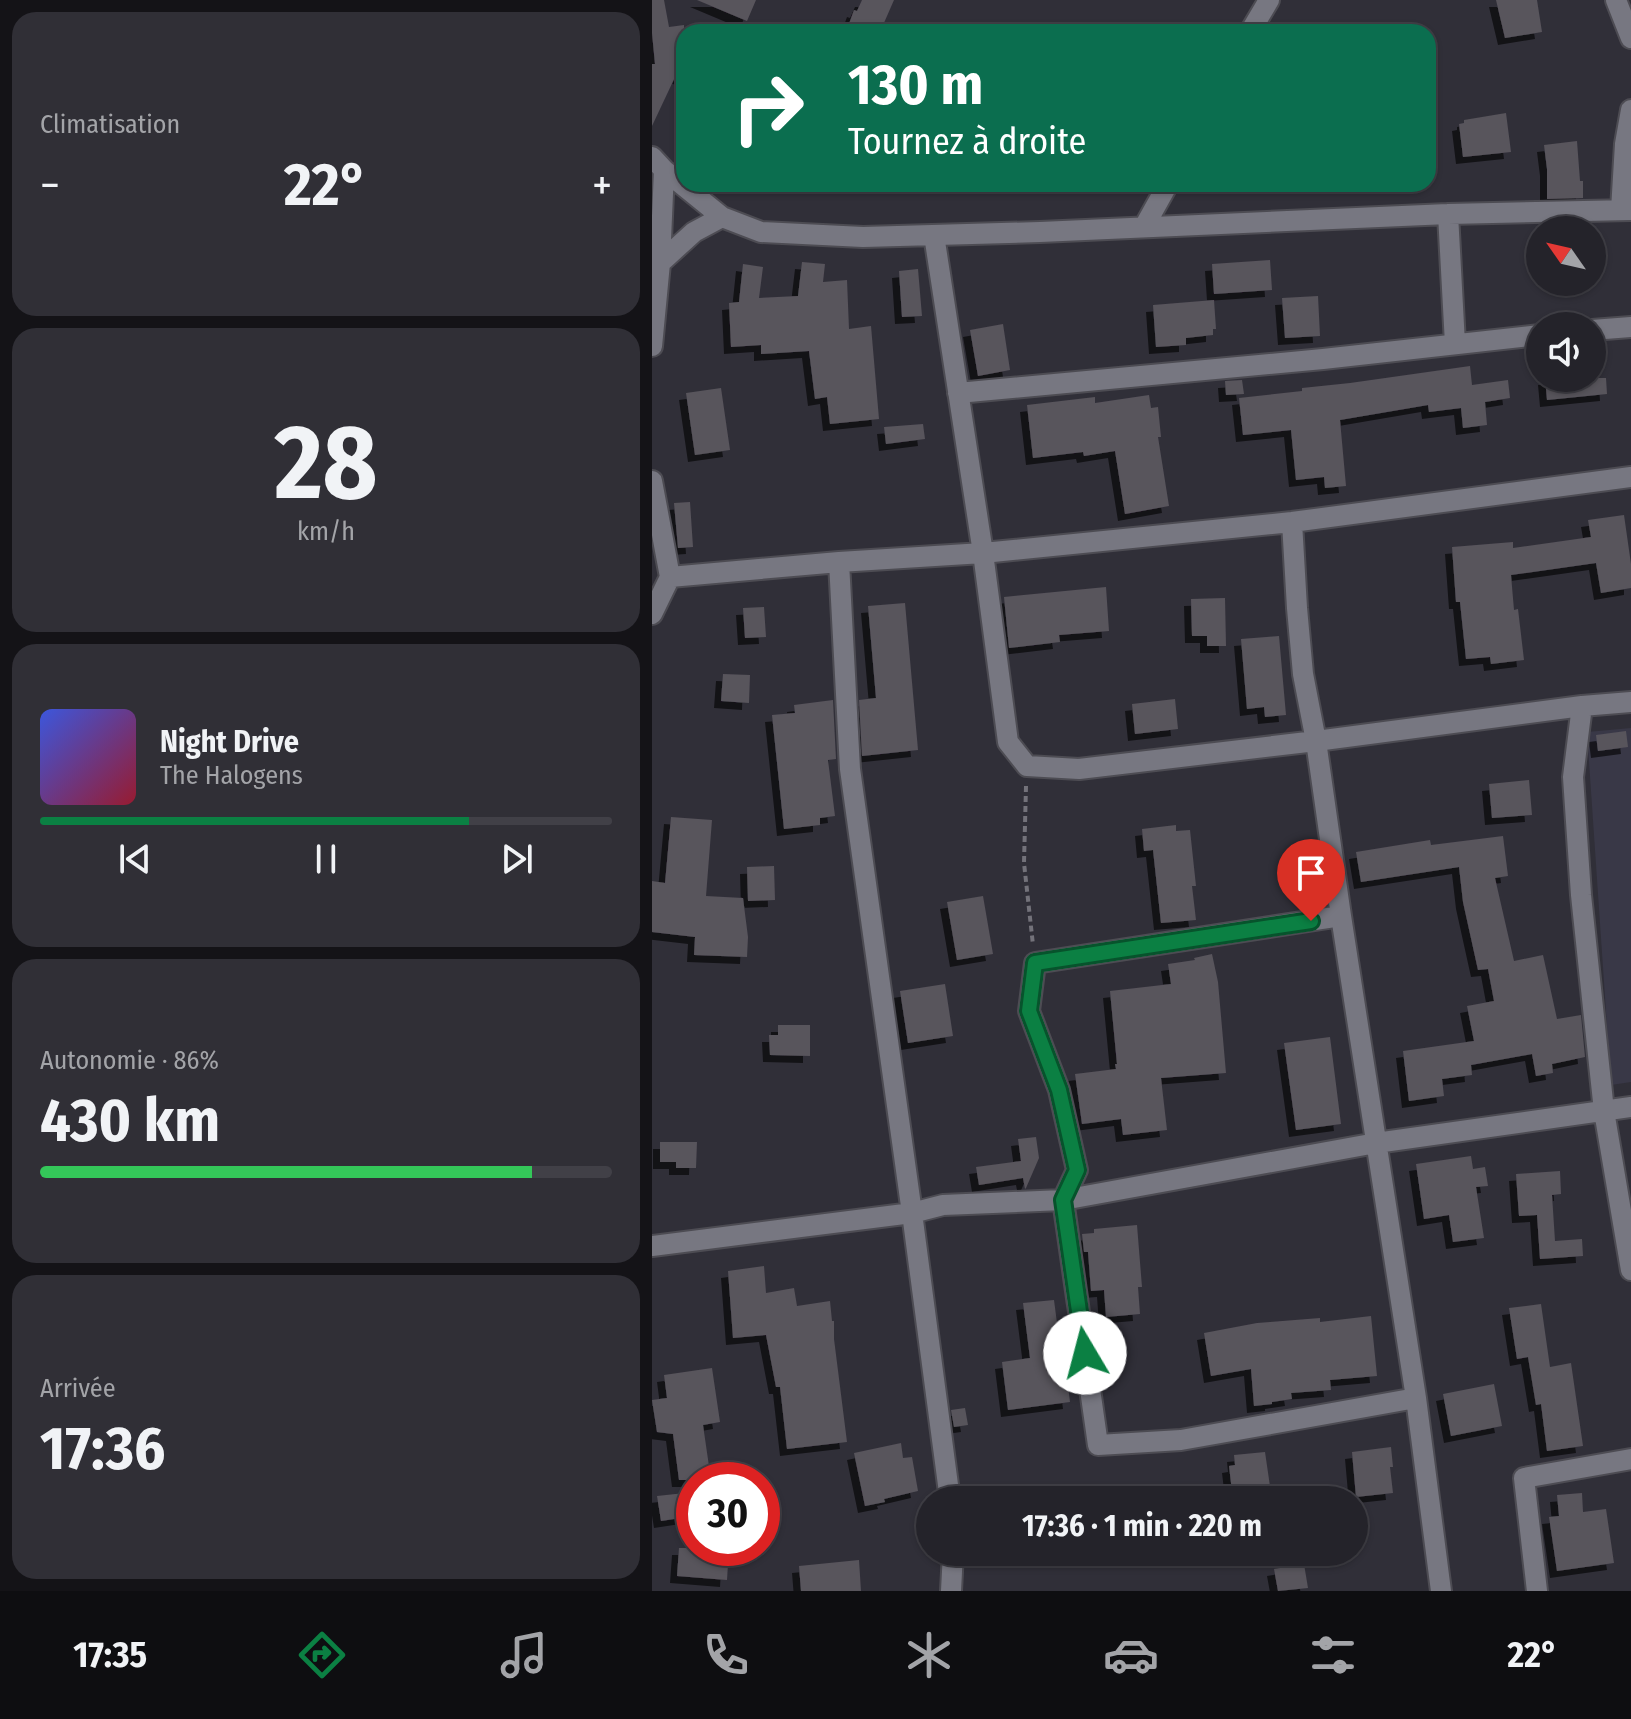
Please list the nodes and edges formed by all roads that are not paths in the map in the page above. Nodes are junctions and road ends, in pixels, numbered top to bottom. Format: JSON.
{"nodes":[{"id":1,"x":1269,"y":0,"type":"edge"},
{"id":2,"x":1616,"y":0,"type":"edge"},
{"id":3,"x":1255,"y":24,"type":"edge"},
{"id":4,"x":1631,"y":38,"type":"edge"},
{"id":5,"x":1631,"y":110,"type":"edge"},
{"id":6,"x":658,"y":163,"type":"edge"},
{"id":7,"x":676,"y":178,"type":"edge"},
{"id":8,"x":692,"y":192,"type":"edge"},
{"id":9,"x":1164,"y":192,"type":"edge"},
{"id":10,"x":1626,"y":210,"type":"edge"},
{"id":11,"x":1448,"y":214,"type":"junction"},
{"id":12,"x":722,"y":217,"type":"junction"},
{"id":13,"x":1144,"y":227,"type":"junction"},
{"id":14,"x":934,"y":235,"type":"junction"},
{"id":15,"x":660,"y":263,"type":"junction"},
{"id":16,"x":1631,"y":327,"type":"edge"},
{"id":17,"x":1606,"y":329,"type":"edge"},
{"id":18,"x":1526,"y":336,"type":"edge"},
{"id":19,"x":1455,"y":344,"type":"junction"},
{"id":20,"x":652,"y":346,"type":"edge"},
{"id":21,"x":958,"y":393,"type":"junction"},
{"id":22,"x":1631,"y":477,"type":"edge"},
{"id":23,"x":652,"y":481,"type":"edge"},
{"id":24,"x":1292,"y":522,"type":"junction"},
{"id":25,"x":983,"y":553,"type":"junction"},
{"id":26,"x":839,"y":562,"type":"junction"},
{"id":27,"x":670,"y":577,"type":"junction"},
{"id":28,"x":652,"y":614,"type":"edge"},
{"id":29,"x":1631,"y":702,"type":"edge"},
{"id":30,"x":1582,"y":706,"type":"junction"},
{"id":31,"x":1316,"y":741,"type":"junction"},
{"id":32,"x":1341,"y":916,"type":"junction"},
{"id":33,"x":1631,"y":1107,"type":"edge"},
{"id":34,"x":1604,"y":1111,"type":"junction"},
{"id":35,"x":1376,"y":1143,"type":"junction"},
{"id":36,"x":1063,"y":1200,"type":"junction"},
{"id":37,"x":912,"y":1213,"type":"junction"},
{"id":38,"x":652,"y":1246,"type":"edge"},
{"id":39,"x":1631,"y":1270,"type":"edge"},
{"id":40,"x":1416,"y":1398,"type":"junction"},
{"id":41,"x":1631,"y":1459,"type":"edge"},
{"id":42,"x":948,"y":1486,"type":"edge"},
{"id":43,"x":952,"y":1566,"type":"edge"},
{"id":44,"x":951,"y":1591,"type":"edge"},
{"id":45,"x":1441,"y":1591,"type":"edge"},
{"id":46,"x":1537,"y":1591,"type":"edge"}],
"edges":[{"from":1,"to":3,"type":"street"},
{"from":2,"to":4,"type":"street"},
{"from":5,"to":10,"type":"street"},
{"from":6,"to":7,"type":"street"},
{"from":6,"to":15,"type":"street"},
{"from":8,"to":12,"type":"street"},
{"from":9,"to":13,"type":"street"},
{"from":10,"to":11,"type":"street"},
{"from":11,"to":13,"type":"street"},
{"from":11,"to":19,"type":"street"},
{"from":12,"to":14,"type":"street"},
{"from":12,"to":15,"type":"street"},
{"from":13,"to":14,"type":"street"},
{"from":14,"to":21,"type":"street"},
{"from":15,"to":20,"type":"street"},
{"from":16,"to":17,"type":"street"},
{"from":18,"to":19,"type":"street"},
{"from":19,"to":21,"type":"street"},
{"from":21,"to":25,"type":"street"},
{"from":22,"to":24,"type":"street"},
{"from":23,"to":27,"type":"street"},
{"from":24,"to":25,"type":"street"},
{"from":24,"to":31,"type":"street"},
{"from":25,"to":26,"type":"street"},
{"from":25,"to":31,"type":"street"},
{"from":26,"to":27,"type":"street"},
{"from":26,"to":37,"type":"street"},
{"from":27,"to":28,"type":"street"},
{"from":29,"to":30,"type":"street"},
{"from":30,"to":31,"type":"street"},
{"from":30,"to":34,"type":"street"},
{"from":31,"to":32,"type":"street"},
{"from":32,"to":35,"type":"street"},
{"from":32,"to":36,"type":"street"},
{"from":33,"to":34,"type":"street"},
{"from":34,"to":35,"type":"street"},
{"from":34,"to":39,"type":"street"},
{"from":35,"to":36,"type":"street"},
{"from":35,"to":40,"type":"street"},
{"from":36,"to":37,"type":"street"},
{"from":36,"to":40,"type":"street"},
{"from":37,"to":38,"type":"street"},
{"from":37,"to":42,"type":"street"},
{"from":40,"to":45,"type":"street"},
{"from":41,"to":46,"type":"street"},
{"from":43,"to":44,"type":"street"}]}
